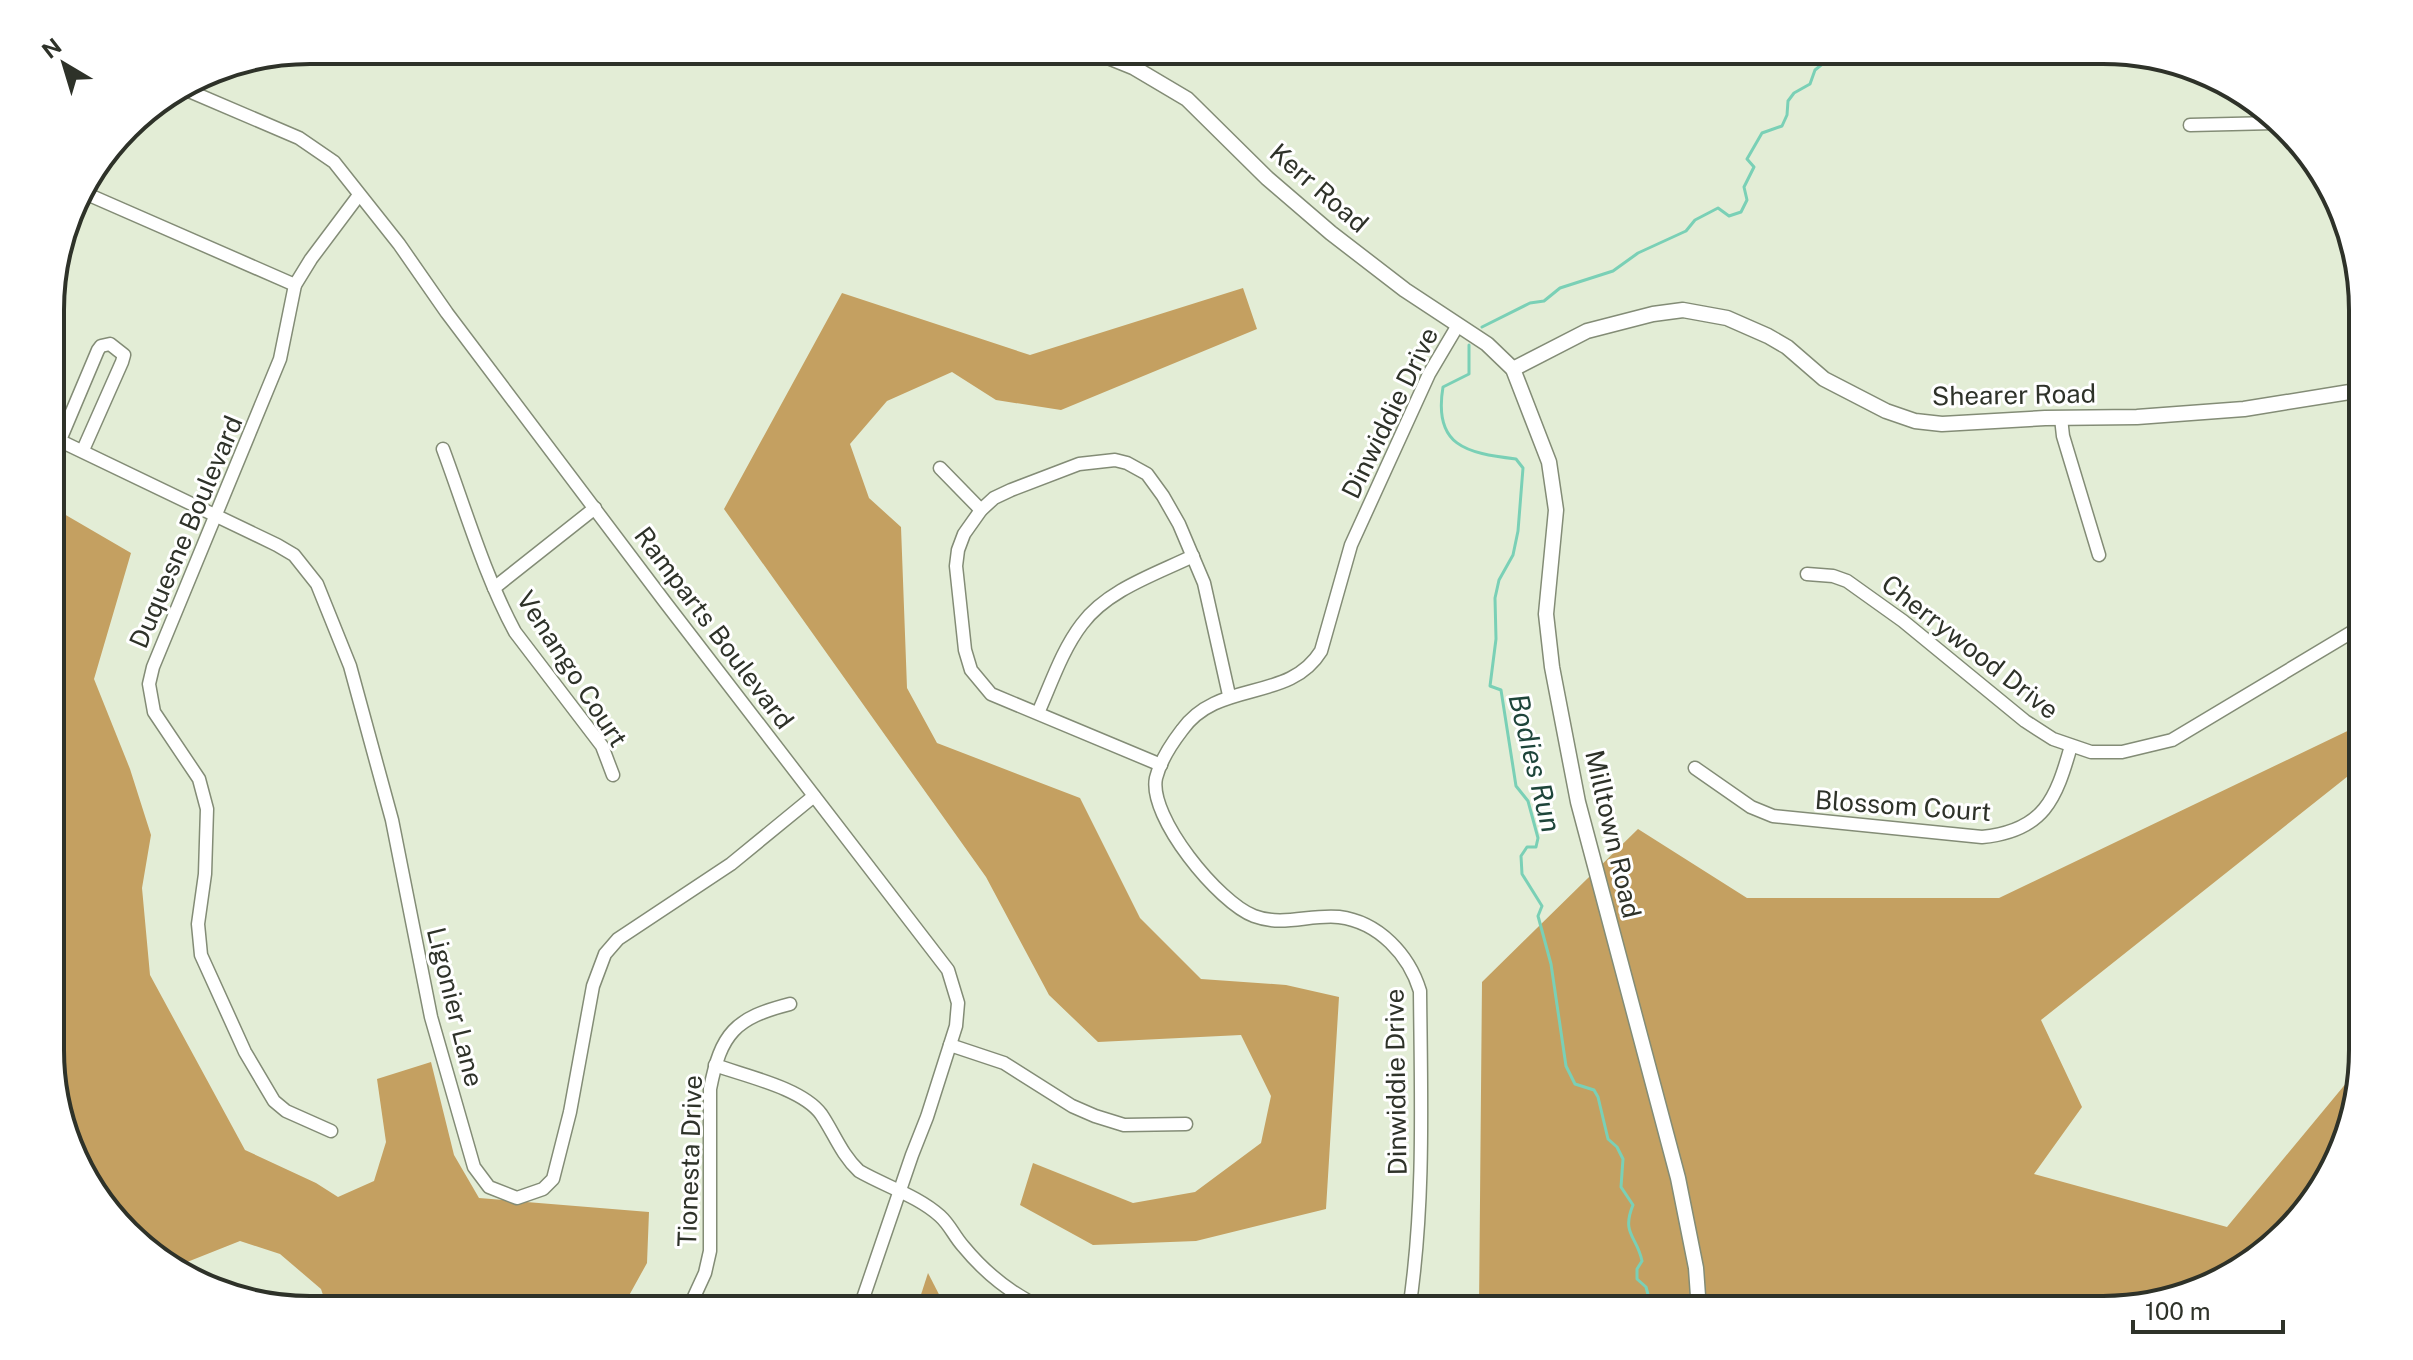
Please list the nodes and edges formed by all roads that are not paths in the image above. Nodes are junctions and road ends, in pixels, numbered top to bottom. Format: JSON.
{"nodes":[{"id":1,"x":1125,"y":65,"type":"edge"},
{"id":2,"x":194,"y":93,"type":"edge"},
{"id":3,"x":2262,"y":123,"type":"edge"},
{"id":4,"x":2190,"y":125,"type":"dead end"},
{"id":5,"x":359,"y":195,"type":"junction"},
{"id":6,"x":92,"y":196,"type":"edge"},
{"id":7,"x":295,"y":285,"type":"junction"},
{"id":8,"x":1458,"y":325,"type":"junction"},
{"id":9,"x":1513,"y":369,"type":"junction"},
{"id":10,"x":2348,"y":392,"type":"edge"},
{"id":11,"x":2061,"y":418,"type":"junction"},
{"id":12,"x":64,"y":421,"type":"edge"},
{"id":13,"x":64,"y":442,"type":"edge"},
{"id":14,"x":443,"y":449,"type":"dead end"},
{"id":15,"x":83,"y":450,"type":"junction"},
{"id":16,"x":940,"y":468,"type":"dead end"},
{"id":17,"x":595,"y":508,"type":"junction"},
{"id":18,"x":981,"y":510,"type":"junction"},
{"id":19,"x":215,"y":515,"type":"junction"},
{"id":20,"x":2099,"y":555,"type":"dead end"},
{"id":21,"x":1193,"y":556,"type":"junction"},
{"id":22,"x":1807,"y":574,"type":"dead end"},
{"id":23,"x":494,"y":588,"type":"junction"},
{"id":24,"x":2348,"y":634,"type":"edge"},
{"id":25,"x":1229,"y":695,"type":"junction"},
{"id":26,"x":1038,"y":713,"type":"junction"},
{"id":27,"x":2071,"y":746,"type":"junction"},
{"id":28,"x":1161,"y":765,"type":"junction"},
{"id":29,"x":1695,"y":768,"type":"dead end"},
{"id":30,"x":613,"y":775,"type":"dead end"},
{"id":31,"x":814,"y":796,"type":"junction"},
{"id":32,"x":790,"y":1004,"type":"dead end"},
{"id":33,"x":950,"y":1045,"type":"junction"},
{"id":34,"x":715,"y":1065,"type":"junction"},
{"id":35,"x":1186,"y":1124,"type":"dead end"},
{"id":36,"x":331,"y":1131,"type":"dead end"},
{"id":37,"x":901,"y":1192,"type":"junction"},
{"id":38,"x":1411,"y":1295,"type":"edge"},
{"id":39,"x":1698,"y":1295,"type":"edge"},
{"id":40,"x":695,"y":1296,"type":"edge"},
{"id":41,"x":864,"y":1296,"type":"edge"},
{"id":42,"x":1017,"y":1296,"type":"edge"}],
"edges":[{"from":1,"to":8,"type":"street","name":"Kerr Road"},
{"from":2,"to":5,"type":"street","name":"Ramparts Boulevard"},
{"from":3,"to":4,"type":"street"},
{"from":5,"to":7,"type":"street","name":"Duquesne Boulevard"},
{"from":5,"to":17,"type":"street","name":"Ramparts Boulevard"},
{"from":6,"to":7,"type":"street"},
{"from":7,"to":19,"type":"street","name":"Duquesne Boulevard"},
{"from":8,"to":9,"type":"street","name":"Kerr Road"},
{"from":8,"to":25,"type":"street","name":"Dinwiddie Drive"},
{"from":9,"to":11,"type":"street","name":"Shearer Road"},
{"from":9,"to":39,"type":"street","name":"Milltown Road"},
{"from":10,"to":11,"type":"street","name":"Shearer Road"},
{"from":11,"to":20,"type":"street"},
{"from":12,"to":15,"type":"street"},
{"from":13,"to":15,"type":"street","name":"Ligonier Lane"},
{"from":14,"to":23,"type":"street","name":"Venango Court"},
{"from":15,"to":19,"type":"street","name":"Ligonier Lane"},
{"from":16,"to":18,"type":"street"},
{"from":17,"to":23,"type":"street","name":"Venango Court"},
{"from":17,"to":31,"type":"street","name":"Ramparts Boulevard"},
{"from":18,"to":21,"type":"street"},
{"from":18,"to":26,"type":"street"},
{"from":19,"to":31,"type":"street","name":"Ligonier Lane"},
{"from":19,"to":36,"type":"street","name":"Duquesne Boulevard"},
{"from":21,"to":25,"type":"street"},
{"from":21,"to":26,"type":"street"},
{"from":22,"to":27,"type":"street","name":"Cherrywood Drive"},
{"from":23,"to":30,"type":"street","name":"Venango Court"},
{"from":24,"to":27,"type":"street","name":"Cherrywood Drive"},
{"from":25,"to":28,"type":"street","name":"Dinwiddie Drive"},
{"from":26,"to":28,"type":"street"},
{"from":27,"to":29,"type":"street","name":"Blossom Court"},
{"from":28,"to":38,"type":"street","name":"Dinwiddie Drive"},
{"from":31,"to":33,"type":"street","name":"Ramparts Boulevard"},
{"from":32,"to":34,"type":"street","name":"Tionesta Drive"},
{"from":33,"to":35,"type":"street"},
{"from":33,"to":37,"type":"street","name":"Ramparts Boulevard"},
{"from":34,"to":37,"type":"street"},
{"from":34,"to":40,"type":"street","name":"Tionesta Drive"},
{"from":37,"to":41,"type":"street","name":"Ramparts Boulevard"},
{"from":37,"to":42,"type":"street"}]}
